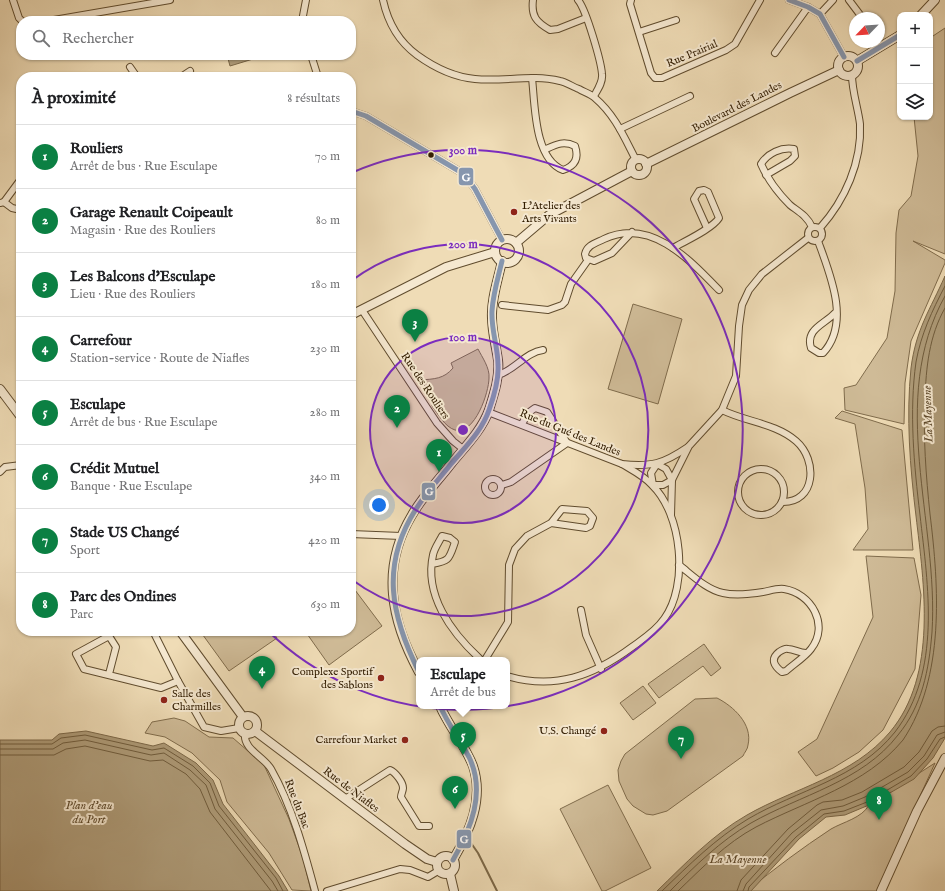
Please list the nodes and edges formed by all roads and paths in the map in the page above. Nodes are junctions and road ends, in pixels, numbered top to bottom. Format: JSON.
{"nodes":[{"id":1,"x":13,"y":0,"type":"edge"},
{"id":2,"x":170,"y":0,"type":"edge"},
{"id":3,"x":306,"y":0,"type":"edge"},
{"id":4,"x":383,"y":0,"type":"edge"},
{"id":5,"x":533,"y":0,"type":"edge"},
{"id":6,"x":578,"y":0,"type":"edge"},
{"id":7,"x":631,"y":0,"type":"edge"},
{"id":8,"x":760,"y":0,"type":"edge"},
{"id":9,"x":789,"y":0,"type":"edge"},
{"id":10,"x":833,"y":0,"type":"edge"},
{"id":11,"x":849,"y":0,"type":"edge"},
{"id":12,"x":935,"y":0,"type":"edge"},
{"id":13,"x":808,"y":7,"type":"junction"},
{"id":14,"x":858,"y":12,"type":"edge"},
{"id":15,"x":924,"y":12,"type":"edge"},
{"id":16,"x":820,"y":14,"type":"junction"},
{"id":17,"x":18,"y":16,"type":"edge"},
{"id":18,"x":77,"y":16,"type":"edge"},
{"id":19,"x":303,"y":16,"type":"edge"},
{"id":20,"x":586,"y":18,"type":"junction"},
{"id":21,"x":676,"y":20,"type":"dead end"},
{"id":22,"x":639,"y":32,"type":"junction"},
{"id":23,"x":897,"y":37,"type":"edge"},
{"id":24,"x":775,"y":54,"type":"dead end"},
{"id":25,"x":844,"y":57,"type":"junction"},
{"id":26,"x":313,"y":60,"type":"edge"},
{"id":27,"x":857,"y":61,"type":"junction"},
{"id":28,"x":130,"y":67,"type":"dead end"},
{"id":29,"x":839,"y":70,"type":"junction"},
{"id":30,"x":134,"y":72,"type":"edge"},
{"id":31,"x":316,"y":72,"type":"edge"},
{"id":32,"x":852,"y":75,"type":"junction"},
{"id":33,"x":532,"y":78,"type":"junction"},
{"id":34,"x":594,"y":96,"type":"junction"},
{"id":35,"x":690,"y":96,"type":"dead end"},
{"id":36,"x":356,"y":113,"type":"edge"},
{"id":37,"x":620,"y":129,"type":"junction"},
{"id":38,"x":544,"y":150,"type":"junction"},
{"id":39,"x":636,"y":160,"type":"junction"},
{"id":40,"x":646,"y":164,"type":"junction"},
{"id":41,"x":632,"y":171,"type":"junction"},
{"id":42,"x":766,"y":174,"type":"junction"},
{"id":43,"x":16,"y":185,"type":"edge"},
{"id":44,"x":2,"y":203,"type":"edge"},
{"id":45,"x":16,"y":209,"type":"edge"},
{"id":46,"x":812,"y":227,"type":"junction"},
{"id":47,"x":707,"y":228,"type":"junction"},
{"id":48,"x":820,"y":228,"type":"junction"},
{"id":49,"x":632,"y":232,"type":"junction"},
{"id":50,"x":808,"y":238,"type":"junction"},
{"id":51,"x":502,"y":240,"type":"junction"},
{"id":52,"x":818,"y":241,"type":"junction"},
{"id":53,"x":516,"y":243,"type":"junction"},
{"id":54,"x":673,"y":248,"type":"junction"},
{"id":55,"x":495,"y":252,"type":"junction"},
{"id":56,"x":588,"y":260,"type":"junction"},
{"id":57,"x":502,"y":261,"type":"junction"},
{"id":58,"x":719,"y":290,"type":"dead end"},
{"id":59,"x":502,"y":305,"type":"dead end"},
{"id":60,"x":362,"y":310,"type":"junction"},
{"id":61,"x":356,"y":313,"type":"edge"},
{"id":62,"x":836,"y":313,"type":"junction"},
{"id":63,"x":543,"y":350,"type":"dead end"},
{"id":64,"x":498,"y":375,"type":"junction"},
{"id":65,"x":0,"y":389,"type":"edge"},
{"id":66,"x":16,"y":410,"type":"edge"},
{"id":67,"x":722,"y":410,"type":"junction"},
{"id":68,"x":488,"y":412,"type":"junction"},
{"id":69,"x":554,"y":419,"type":"junction"},
{"id":70,"x":522,"y":424,"type":"junction"},
{"id":71,"x":549,"y":435,"type":"junction"},
{"id":72,"x":567,"y":443,"type":"junction"},
{"id":73,"x":689,"y":446,"type":"junction"},
{"id":74,"x":463,"y":449,"type":"junction"},
{"id":75,"x":622,"y":464,"type":"junction"},
{"id":76,"x":657,"y":464,"type":"junction"},
{"id":77,"x":16,"y":466,"type":"edge"},
{"id":78,"x":0,"y":472,"type":"edge"},
{"id":79,"x":672,"y":480,"type":"junction"},
{"id":80,"x":502,"y":485,"type":"dead end"},
{"id":81,"x":653,"y":485,"type":"junction"},
{"id":82,"x":782,"y":502,"type":"junction"},
{"id":83,"x":671,"y":517,"type":"junction"},
{"id":84,"x":551,"y":523,"type":"junction"},
{"id":85,"x":356,"y":534,"type":"edge"},
{"id":86,"x":401,"y":536,"type":"junction"},
{"id":87,"x":432,"y":564,"type":"junction"},
{"id":88,"x":679,"y":565,"type":"junction"},
{"id":89,"x":581,"y":610,"type":"dead end"},
{"id":90,"x":156,"y":636,"type":"edge"},
{"id":91,"x":184,"y":636,"type":"edge"},
{"id":92,"x":806,"y":653,"type":"junction"},
{"id":93,"x":476,"y":657,"type":"edge"},
{"id":94,"x":488,"y":657,"type":"edge"},
{"id":95,"x":416,"y":667,"type":"edge"},
{"id":96,"x":601,"y":669,"type":"junction"},
{"id":97,"x":109,"y":674,"type":"junction"},
{"id":98,"x":510,"y":677,"type":"edge"},
{"id":99,"x":178,"y":681,"type":"junction"},
{"id":100,"x":442,"y":709,"type":"edge"},
{"id":101,"x":243,"y":717,"type":"junction"},
{"id":102,"x":242,"y":731,"type":"junction"},
{"id":103,"x":254,"y":731,"type":"junction"},
{"id":104,"x":945,"y":758,"type":"edge"},
{"id":105,"x":345,"y":799,"type":"junction"},
{"id":106,"x":429,"y":826,"type":"dead end"},
{"id":107,"x":453,"y":860,"type":"junction"},
{"id":108,"x":437,"y":862,"type":"junction"},
{"id":109,"x":438,"y":871,"type":"junction"},
{"id":110,"x":450,"y":874,"type":"junction"},
{"id":111,"x":315,"y":891,"type":"edge"},
{"id":112,"x":327,"y":891,"type":"edge"},
{"id":113,"x":454,"y":891,"type":"edge"},
{"id":114,"x":881,"y":891,"type":"edge"}],
"edges":[{"from":1,"to":17,"type":"street"},
{"from":2,"to":18,"type":"street"},
{"from":3,"to":19,"type":"street"},
{"from":4,"to":33,"type":"street"},
{"from":5,"to":20,"type":"street"},
{"from":6,"to":20,"type":"street"},
{"from":7,"to":22,"type":"street","name":"Rue Prairial"},
{"from":8,"to":22,"type":"street","name":"Rue Prairial"},
{"from":9,"to":13,"type":"street"},
{"from":10,"to":16,"type":"street"},
{"from":11,"to":14,"type":"street"},
{"from":12,"to":15,"type":"street"},
{"from":13,"to":16,"type":"street"},
{"from":13,"to":24,"type":"street"},
{"from":16,"to":25,"type":"street"},
{"from":20,"to":34,"type":"street"},
{"from":21,"to":22,"type":"street"},
{"from":23,"to":27,"type":"street"},
{"from":25,"to":27,"type":"street"},
{"from":25,"to":29,"type":"street"},
{"from":26,"to":31,"type":"street"},
{"from":27,"to":32,"type":"street"},
{"from":28,"to":30,"type":"street"},
{"from":29,"to":32,"type":"street"},
{"from":29,"to":40,"type":"street","name":"Boulevard des Landes"},
{"from":32,"to":48,"type":"street"},
{"from":33,"to":34,"type":"street"},
{"from":33,"to":38,"type":"street"},
{"from":34,"to":37,"type":"street"},
{"from":35,"to":37,"type":"street"},
{"from":36,"to":51,"type":"street"},
{"from":37,"to":39,"type":"street"},
{"from":38,"to":38,"type":"street"},
{"from":39,"to":40,"type":"street"},
{"from":39,"to":41,"type":"street"},
{"from":40,"to":41,"type":"street"},
{"from":41,"to":53,"type":"street"},
{"from":42,"to":42,"type":"street"},
{"from":42,"to":46,"type":"street"},
{"from":43,"to":44,"type":"street"},
{"from":44,"to":45,"type":"street"},
{"from":46,"to":48,"type":"street"},
{"from":46,"to":50,"type":"street"},
{"from":47,"to":47,"type":"street"},
{"from":47,"to":54,"type":"street"},
{"from":48,"to":52,"type":"street"},
{"from":49,"to":54,"type":"street"},
{"from":49,"to":56,"type":"street"},
{"from":49,"to":56,"type":"street"},
{"from":50,"to":52,"type":"street"},
{"from":50,"to":67,"type":"street"},
{"from":51,"to":53,"type":"street"},
{"from":51,"to":55,"type":"street"},
{"from":52,"to":62,"type":"street"},
{"from":53,"to":57,"type":"street"},
{"from":54,"to":58,"type":"street"},
{"from":55,"to":57,"type":"street"},
{"from":55,"to":60,"type":"street"},
{"from":56,"to":59,"type":"street"},
{"from":57,"to":64,"type":"street"},
{"from":60,"to":61,"type":"street"},
{"from":60,"to":74,"type":"street","name":"Rue des Rouliers"},
{"from":62,"to":62,"type":"street"},
{"from":63,"to":64,"type":"street"},
{"from":64,"to":68,"type":"street"},
{"from":65,"to":66,"type":"street"},
{"from":67,"to":73,"type":"street"},
{"from":67,"to":82,"type":"street"},
{"from":68,"to":70,"type":"street","name":"Rue du Gué des Landes"},
{"from":68,"to":74,"type":"street"},
{"from":69,"to":70,"type":"street"},
{"from":69,"to":71,"type":"street"},
{"from":69,"to":72,"type":"street"},
{"from":70,"to":71,"type":"street","name":"Rue du Gué des Landes"},
{"from":71,"to":72,"type":"street","name":"Rue du Gué des Landes"},
{"from":72,"to":75,"type":"street","name":"Rue du Gué des Landes"},
{"from":72,"to":80,"type":"street"},
{"from":73,"to":76,"type":"street","name":"Rue du Gué des Landes"},
{"from":73,"to":79,"type":"street"},
{"from":74,"to":86,"type":"street"},
{"from":75,"to":76,"type":"street","name":"Rue du Gué des Landes"},
{"from":75,"to":81,"type":"street"},
{"from":76,"to":79,"type":"street"},
{"from":76,"to":81,"type":"street"},
{"from":77,"to":78,"type":"street"},
{"from":79,"to":81,"type":"street"},
{"from":79,"to":83,"type":"street"},
{"from":81,"to":83,"type":"street"},
{"from":82,"to":82,"type":"street"},
{"from":83,"to":88,"type":"street"},
{"from":84,"to":84,"type":"street"},
{"from":84,"to":94,"type":"street"},
{"from":85,"to":86,"type":"street"},
{"from":86,"to":95,"type":"street"},
{"from":87,"to":87,"type":"street"},
{"from":87,"to":93,"type":"street"},
{"from":88,"to":92,"type":"street"},
{"from":88,"to":96,"type":"street"},
{"from":89,"to":96,"type":"street"},
{"from":90,"to":99,"type":"street"},
{"from":91,"to":101,"type":"street"},
{"from":92,"to":92,"type":"street"},
{"from":96,"to":98,"type":"street"},
{"from":97,"to":97,"type":"street"},
{"from":97,"to":99,"type":"street"},
{"from":99,"to":102,"type":"street"},
{"from":100,"to":107,"type":"street"},
{"from":101,"to":102,"type":"street"},
{"from":101,"to":103,"type":"street"},
{"from":102,"to":103,"type":"street"},
{"from":102,"to":111,"type":"street","name":"Rue du Bac"},
{"from":103,"to":105,"type":"street","name":"Rue de Niafles"},
{"from":104,"to":114,"type":"street"},
{"from":105,"to":106,"type":"street"},
{"from":105,"to":108,"type":"street","name":"Rue de Niafles"},
{"from":107,"to":108,"type":"street"},
{"from":107,"to":110,"type":"street"},
{"from":108,"to":109,"type":"street"},
{"from":109,"to":110,"type":"street"},
{"from":109,"to":112,"type":"street"},
{"from":110,"to":113,"type":"street"}]}
